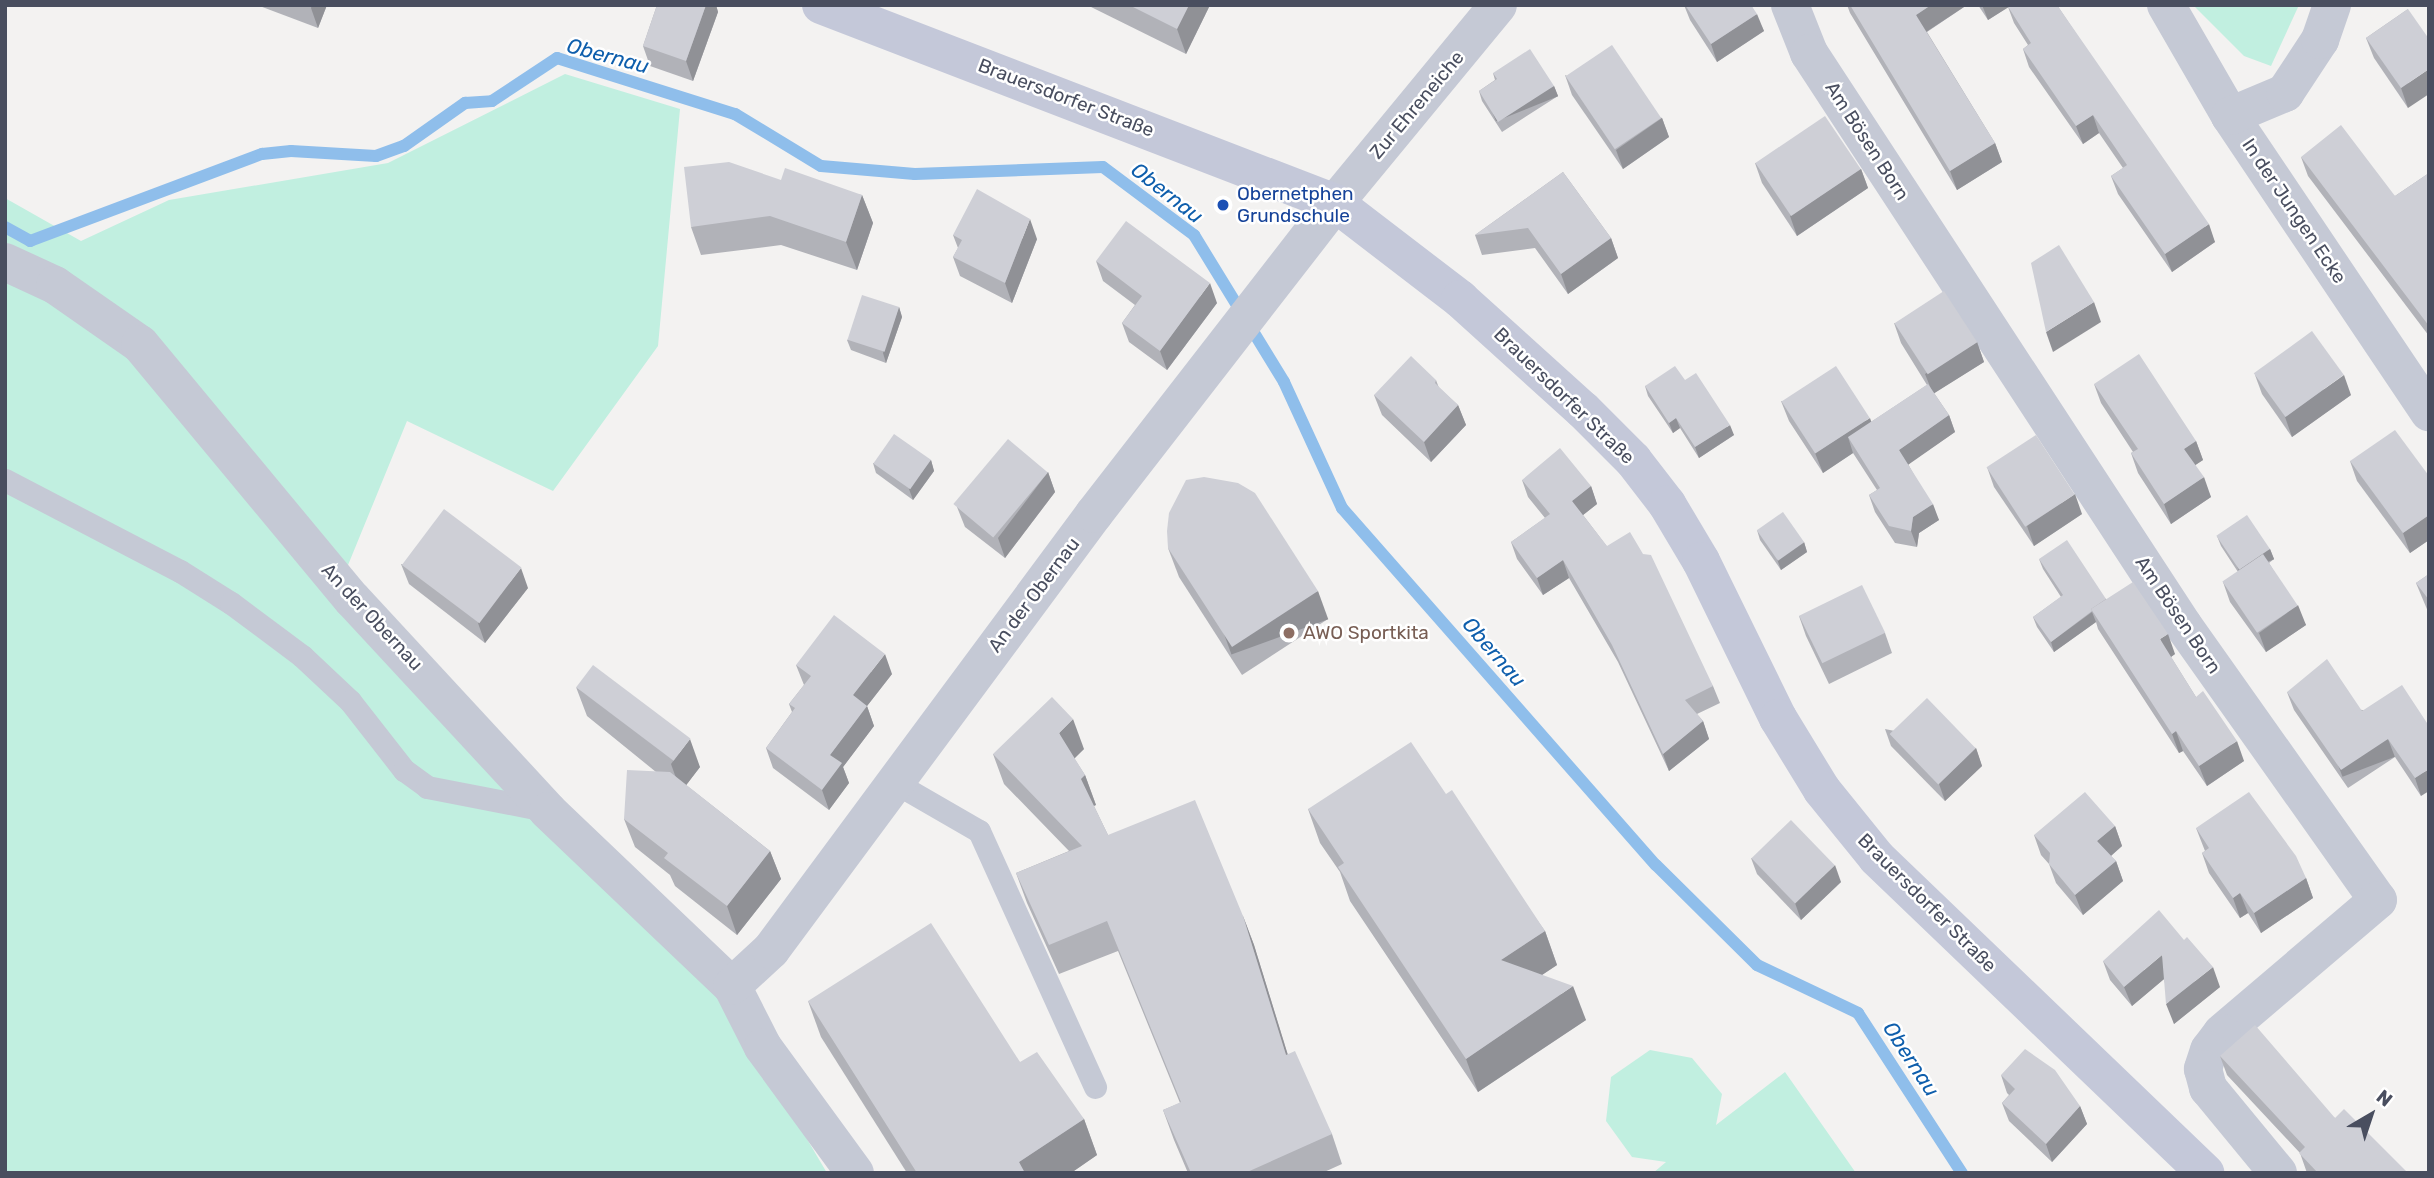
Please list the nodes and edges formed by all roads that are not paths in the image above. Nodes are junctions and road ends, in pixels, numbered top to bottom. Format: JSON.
{"nodes":[{"id":1,"x":821,"y":5,"type":"edge"},
{"id":2,"x":1498,"y":5,"type":"edge"},
{"id":3,"x":1790,"y":5,"type":"edge"},
{"id":4,"x":2166,"y":5,"type":"edge"},
{"id":5,"x":2332,"y":5,"type":"edge"},
{"id":6,"x":2230,"y":116,"type":"junction"},
{"id":7,"x":1335,"y":203,"type":"junction"},
{"id":8,"x":5,"y":262,"type":"edge"},
{"id":9,"x":2429,"y":412,"type":"edge"},
{"id":10,"x":5,"y":480,"type":"edge"},
{"id":11,"x":894,"y":782,"type":"junction"},
{"id":12,"x":548,"y":810,"type":"junction"},
{"id":13,"x":732,"y":986,"type":"junction"},
{"id":14,"x":1094,"y":1087,"type":"dead end"},
{"id":15,"x":855,"y":1173,"type":"edge"},
{"id":16,"x":2206,"y":1173,"type":"edge"},
{"id":17,"x":2278,"y":1173,"type":"edge"}],
"edges":[{"from":1,"to":7,"type":"street","name":"Brauersdorfer Straße"},
{"from":2,"to":7,"type":"street","name":"Zur Ehreneiche"},
{"from":3,"to":17,"type":"street","name":"Am Bösen Born"},
{"from":4,"to":6,"type":"street","name":"In der Jungen Ecke"},
{"from":5,"to":6,"type":"street"},
{"from":6,"to":9,"type":"street","name":"In der Jungen Ecke"},
{"from":7,"to":11,"type":"street","name":"An der Obernau"},
{"from":7,"to":16,"type":"street","name":"Brauersdorfer Straße"},
{"from":8,"to":12,"type":"street","name":"An der Obernau"},
{"from":10,"to":12,"type":"lane"},
{"from":11,"to":13,"type":"street","name":"An der Obernau"},
{"from":11,"to":14,"type":"lane"},
{"from":12,"to":13,"type":"street","name":"An der Obernau"},
{"from":13,"to":15,"type":"street","name":"An der Obernau"}]}
